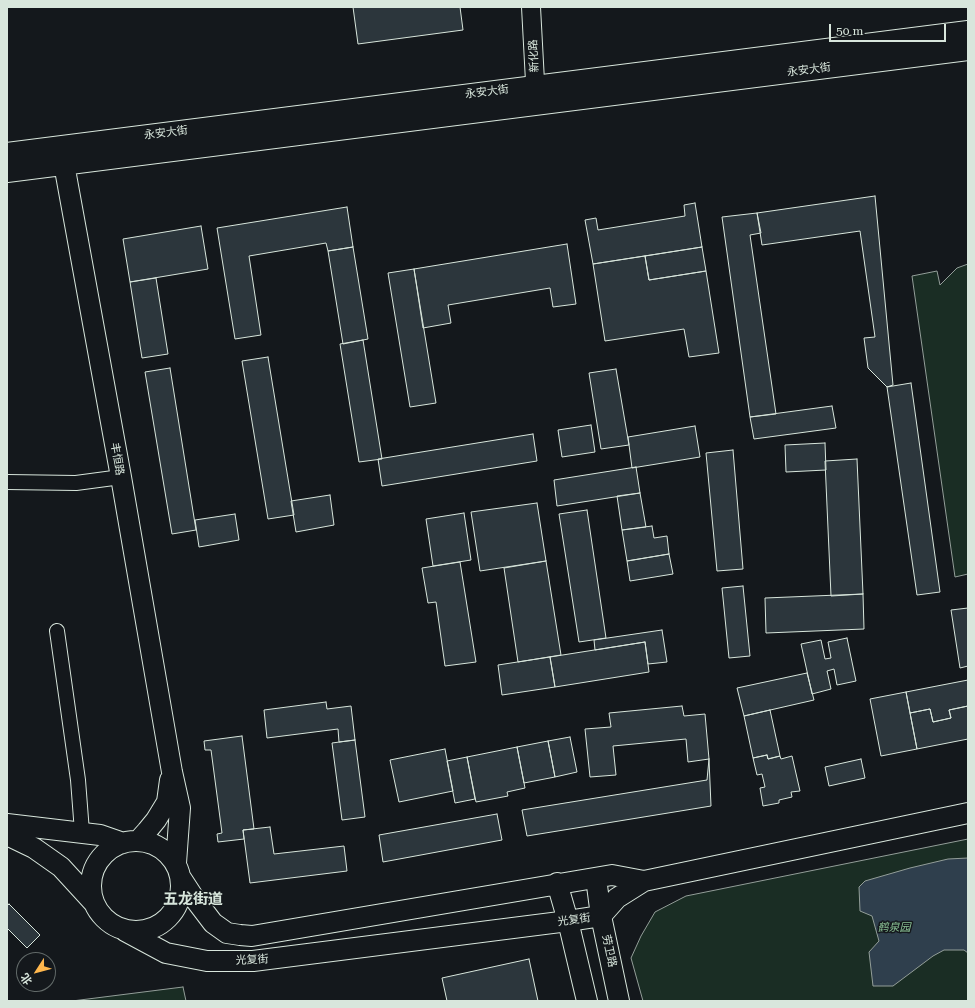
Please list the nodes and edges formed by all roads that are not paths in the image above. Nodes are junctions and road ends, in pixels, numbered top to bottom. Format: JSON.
{"nodes":[{"id":1,"x":531,"y":7,"type":"edge"},
{"id":2,"x":968,"y":31,"type":"edge"},
{"id":3,"x":968,"y":50,"type":"edge"},
{"id":4,"x":536,"y":95,"type":"junction"},
{"id":5,"x":7,"y":153,"type":"edge"},
{"id":6,"x":63,"y":156,"type":"junction"},
{"id":7,"x":7,"y":172,"type":"edge"},
{"id":8,"x":120,"y":477,"type":"junction"},
{"id":9,"x":7,"y":482,"type":"edge"},
{"id":10,"x":57,"y":631,"type":"dead end"},
{"id":11,"x":172,"y":772,"type":"junction"},
{"id":12,"x":968,"y":812,"type":"edge"},
{"id":13,"x":7,"y":824,"type":"edge"},
{"id":14,"x":82,"y":832,"type":"junction"},
{"id":15,"x":7,"y":835,"type":"edge"},
{"id":16,"x":130,"y":842,"type":"junction"},
{"id":17,"x":178,"y":871,"type":"junction"},
{"id":18,"x":596,"y":878,"type":"junction"},
{"id":19,"x":644,"y":881,"type":"junction"},
{"id":20,"x":557,"y":884,"type":"junction"},
{"id":21,"x":94,"y":903,"type":"junction"},
{"id":22,"x":601,"y":916,"type":"junction"},
{"id":23,"x":568,"y":920,"type":"junction"},
{"id":24,"x":125,"y":931,"type":"junction"},
{"id":25,"x":587,"y":1001,"type":"edge"},
{"id":26,"x":619,"y":1001,"type":"edge"}],
"edges":[{"from":1,"to":4,"type":"street","name":"新化路"},
{"from":2,"to":4,"type":"main road","name":"永安大街"},
{"from":3,"to":4,"type":"main road","name":"永安大街"},
{"from":4,"to":6,"type":"main road","name":"永安大街"},
{"from":5,"to":6,"type":"main road","name":"永安大街"},
{"from":6,"to":7,"type":"main road","name":"永安大街"},
{"from":6,"to":8,"type":"main road","name":"丰恒路"},
{"from":8,"to":9,"type":"street"},
{"from":8,"to":11,"type":"main road","name":"丰恒路"},
{"from":10,"to":14,"type":"street"},
{"from":11,"to":16,"type":"main road"},
{"from":11,"to":17,"type":"main road","name":"丰恒路"},
{"from":12,"to":19,"type":"main road"},
{"from":13,"to":14,"type":"main road"},
{"from":14,"to":16,"type":"main road"},
{"from":15,"to":21,"type":"main road"},
{"from":16,"to":17,"type":"main road"},
{"from":16,"to":21,"type":"main road"},
{"from":17,"to":20,"type":"main road"},
{"from":17,"to":24,"type":"main road"},
{"from":18,"to":19,"type":"main road"},
{"from":18,"to":20,"type":"main road"},
{"from":18,"to":22,"type":"main road","name":"劳卫路"},
{"from":19,"to":22,"type":"main road","name":"光复街"},
{"from":20,"to":23,"type":"main road"},
{"from":21,"to":24,"type":"main road"},
{"from":22,"to":23,"type":"main road","name":"光复街"},
{"from":22,"to":26,"type":"main road","name":"劳卫路"},
{"from":23,"to":24,"type":"main road","name":"光复街"},
{"from":23,"to":25,"type":"main road"}]}
